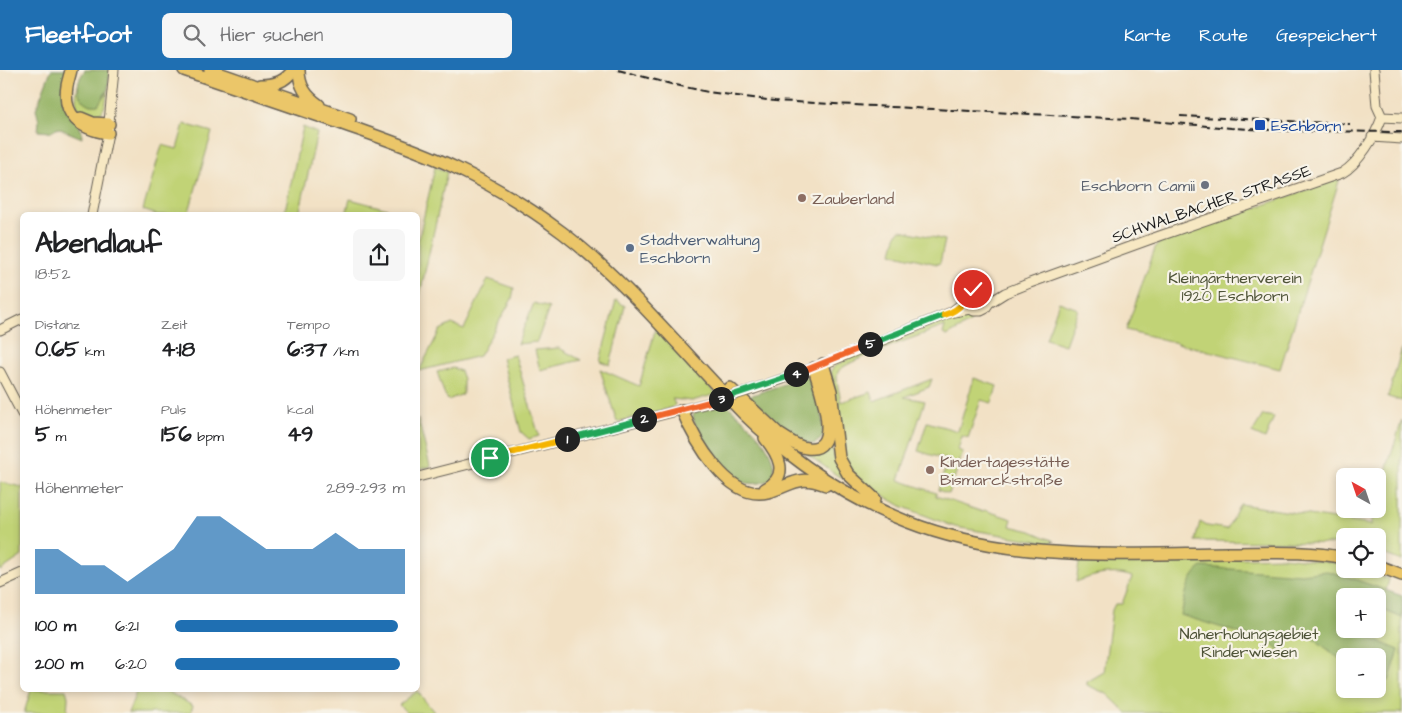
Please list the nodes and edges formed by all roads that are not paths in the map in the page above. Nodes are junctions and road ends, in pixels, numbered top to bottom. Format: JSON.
{"nodes":[{"id":1,"x":71,"y":70,"type":"edge"},
{"id":2,"x":78,"y":70,"type":"edge"},
{"id":3,"x":114,"y":70,"type":"edge"},
{"id":4,"x":184,"y":70,"type":"edge"},
{"id":5,"x":210,"y":70,"type":"edge"},
{"id":6,"x":293,"y":70,"type":"edge"},
{"id":7,"x":299,"y":70,"type":"edge"},
{"id":8,"x":1374,"y":70,"type":"edge"},
{"id":9,"x":252,"y":84,"type":"junction"},
{"id":10,"x":332,"y":112,"type":"junction"},
{"id":11,"x":1382,"y":117,"type":"junction"},
{"id":12,"x":1402,"y":118,"type":"edge"},
{"id":13,"x":108,"y":129,"type":"junction"},
{"id":14,"x":1372,"y":137,"type":"junction"},
{"id":15,"x":1402,"y":139,"type":"edge"},
{"id":16,"x":93,"y":212,"type":"edge"},
{"id":17,"x":966,"y":299,"type":"junction"},
{"id":18,"x":988,"y":299,"type":"junction"},
{"id":19,"x":970,"y":309,"type":"junction"},
{"id":20,"x":949,"y":313,"type":"junction"},
{"id":21,"x":20,"y":320,"type":"edge"},
{"id":22,"x":0,"y":330,"type":"edge"},
{"id":23,"x":818,"y":366,"type":"junction"},
{"id":24,"x":0,"y":372,"type":"edge"},
{"id":25,"x":20,"y":410,"type":"edge"},
{"id":26,"x":682,"y":410,"type":"junction"},
{"id":27,"x":746,"y":416,"type":"junction"},
{"id":28,"x":776,"y":432,"type":"junction"},
{"id":29,"x":420,"y":476,"type":"edge"},
{"id":30,"x":748,"y":490,"type":"junction"},
{"id":31,"x":849,"y":494,"type":"junction"},
{"id":32,"x":875,"y":499,"type":"junction"},
{"id":33,"x":1336,"y":549,"type":"edge"},
{"id":34,"x":1336,"y":557,"type":"edge"},
{"id":35,"x":1386,"y":561,"type":"edge"},
{"id":36,"x":1402,"y":567,"type":"edge"},
{"id":37,"x":1386,"y":569,"type":"edge"},
{"id":38,"x":20,"y":574,"type":"edge"},
{"id":39,"x":1402,"y":575,"type":"edge"},
{"id":40,"x":0,"y":584,"type":"edge"}],
"edges":[{"from":1,"to":13,"type":"highway"},
{"from":2,"to":13,"type":"highway"},
{"from":3,"to":13,"type":"street"},
{"from":4,"to":27,"type":"highway"},
{"from":5,"to":9,"type":"highway"},
{"from":6,"to":9,"type":"highway"},
{"from":7,"to":10,"type":"highway"},
{"from":8,"to":11,"type":"street"},
{"from":9,"to":10,"type":"highway"},
{"from":10,"to":28,"type":"highway"},
{"from":11,"to":12,"type":"street"},
{"from":11,"to":14,"type":"street","name":"SCHWALBACHER STRASSE"},
{"from":13,"to":16,"type":"street"},
{"from":14,"to":15,"type":"street"},
{"from":14,"to":18,"type":"street","name":"SCHWALBACHER STRASSE"},
{"from":17,"to":18,"type":"street","name":"SCHWALBACHER STRASSE"},
{"from":17,"to":19,"type":"street"},
{"from":17,"to":20,"type":"street","name":"SCHWALBACHER STRASSE"},
{"from":18,"to":19,"type":"street","name":"SCHWALBACHER STRASSE"},
{"from":19,"to":20,"type":"street","name":"SCHWALBACHER STRASSE"},
{"from":20,"to":23,"type":"street","name":"SCHWALBACHER STRASSE"},
{"from":21,"to":22,"type":"street"},
{"from":23,"to":26,"type":"street","name":"SCHWALBACHER STRASSE","bridge":true},
{"from":23,"to":28,"type":"highway"},
{"from":23,"to":32,"type":"highway"},
{"from":24,"to":25,"type":"street"},
{"from":26,"to":29,"type":"street","name":"SCHWALBACHER STRASSE"},
{"from":26,"to":30,"type":"highway"},
{"from":27,"to":30,"type":"highway"},
{"from":27,"to":31,"type":"highway"},
{"from":28,"to":32,"type":"highway"},
{"from":30,"to":31,"type":"highway"},
{"from":31,"to":34,"type":"highway"},
{"from":32,"to":33,"type":"highway"},
{"from":35,"to":36,"type":"highway"},
{"from":37,"to":39,"type":"highway"},
{"from":38,"to":40,"type":"street"}]}
